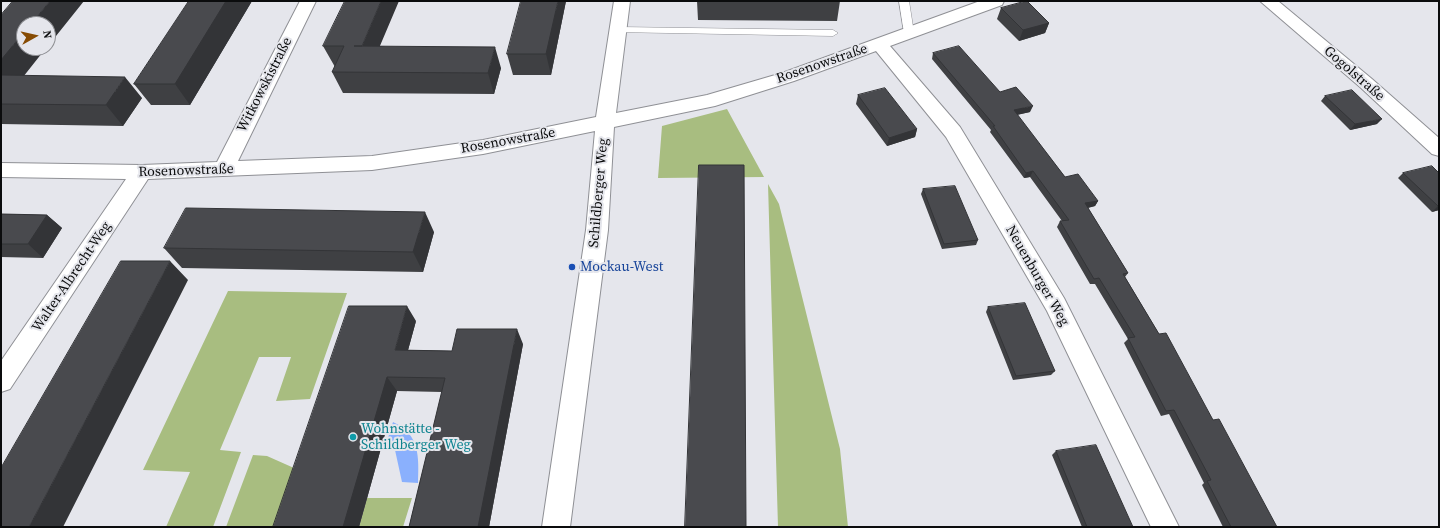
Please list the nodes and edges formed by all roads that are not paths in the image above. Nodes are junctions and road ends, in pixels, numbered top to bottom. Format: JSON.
{"nodes":[{"id":1,"x":308,"y":1,"type":"edge"},
{"id":2,"x":622,"y":1,"type":"edge"},
{"id":3,"x":904,"y":1,"type":"edge"},
{"id":4,"x":996,"y":1,"type":"edge"},
{"id":5,"x":1268,"y":1,"type":"edge"},
{"id":6,"x":618,"y":30,"type":"junction"},
{"id":7,"x":833,"y":33,"type":"dead end"},
{"id":8,"x":909,"y":33,"type":"junction"},
{"id":9,"x":879,"y":44,"type":"junction"},
{"id":10,"x":605,"y":123,"type":"junction"},
{"id":11,"x":1439,"y":148,"type":"edge"},
{"id":12,"x":1,"y":170,"type":"edge"},
{"id":13,"x":222,"y":170,"type":"junction"},
{"id":14,"x":142,"y":172,"type":"junction"},
{"id":15,"x":1,"y":381,"type":"edge"},
{"id":16,"x":556,"y":527,"type":"edge"},
{"id":17,"x":1165,"y":527,"type":"edge"}],
"edges":[{"from":1,"to":13,"type":"street","name":"Witkowskistraße"},
{"from":2,"to":6,"type":"street","name":"Schildberger Weg"},
{"from":3,"to":8,"type":"lane"},
{"from":4,"to":8,"type":"street","name":"Rosenowstraße"},
{"from":5,"to":11,"type":"street","name":"Gogolstraße"},
{"from":6,"to":7,"type":"lane"},
{"from":6,"to":10,"type":"street","name":"Schildberger Weg"},
{"from":8,"to":9,"type":"street","name":"Rosenowstraße"},
{"from":9,"to":10,"type":"street","name":"Rosenowstraße"},
{"from":9,"to":17,"type":"street","name":"Neuenburger Weg"},
{"from":10,"to":13,"type":"street","name":"Rosenowstraße"},
{"from":10,"to":16,"type":"street","name":"Schildberger Weg"},
{"from":12,"to":14,"type":"street","name":"Rosenowstraße"},
{"from":13,"to":14,"type":"street","name":"Rosenowstraße"},
{"from":14,"to":15,"type":"street","name":"Walter-Albrecht-Weg"}]}
